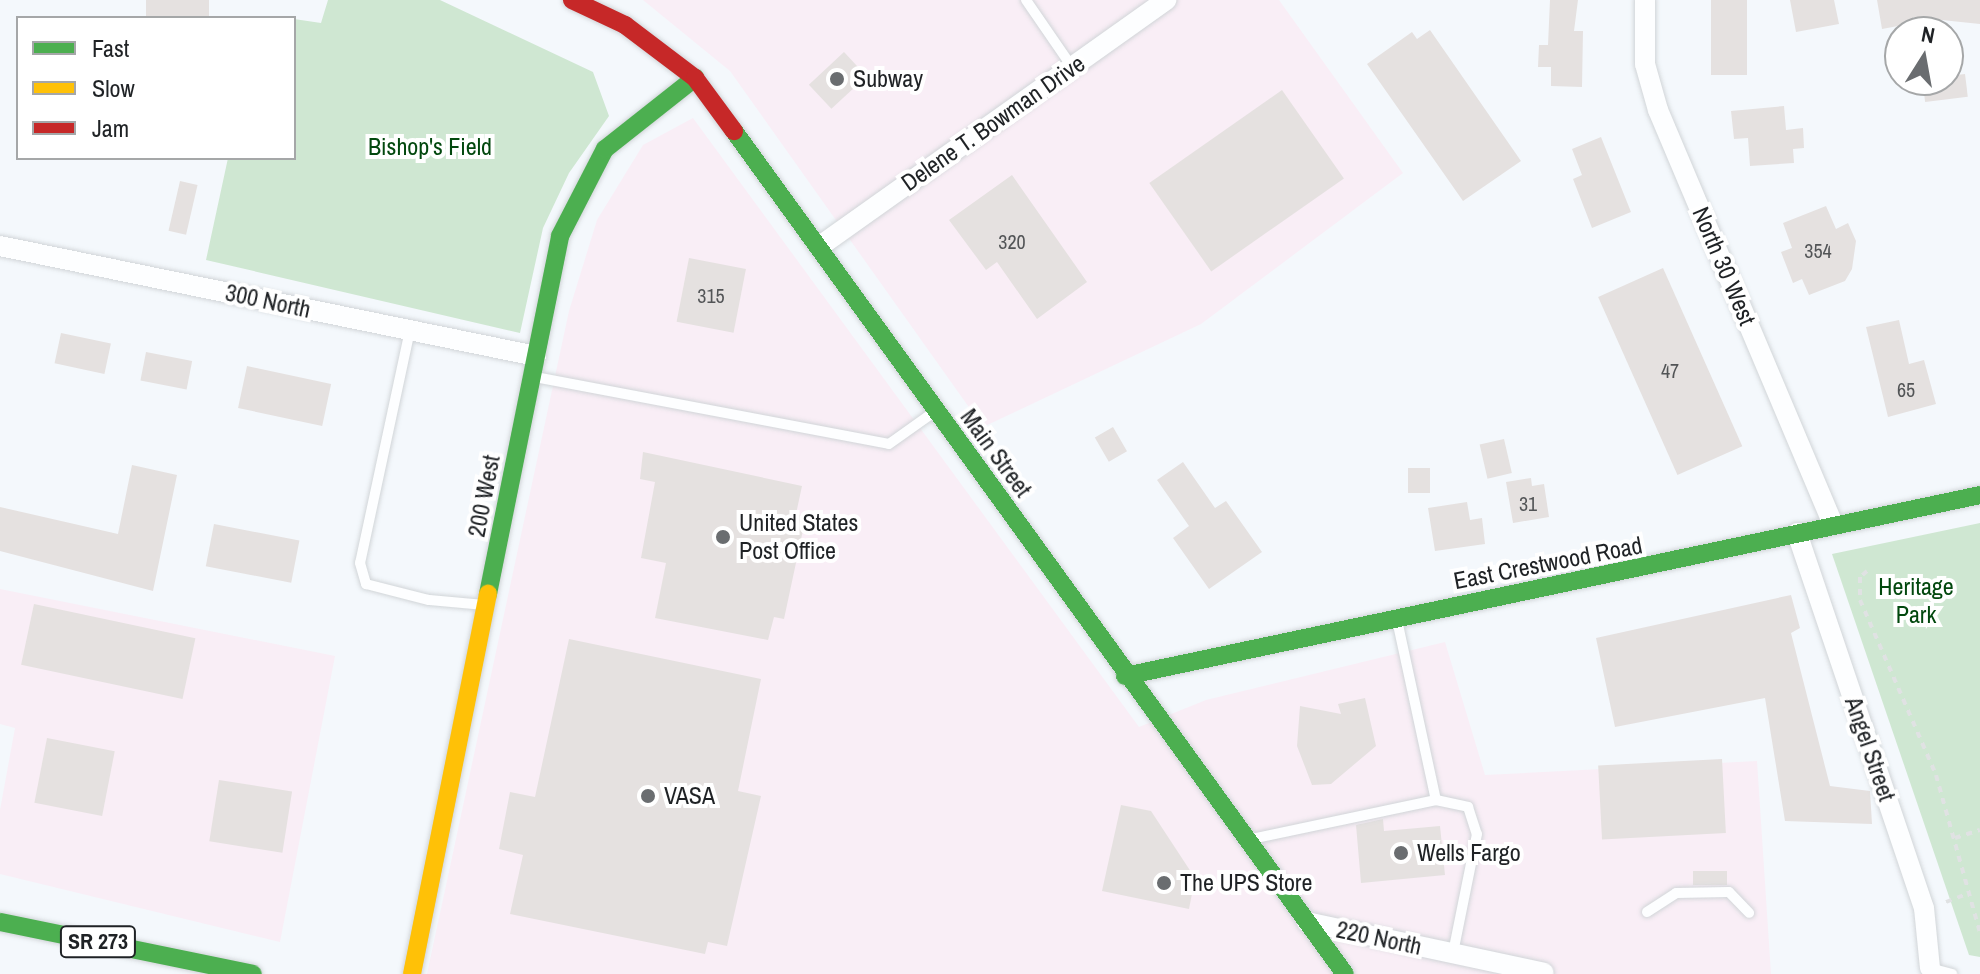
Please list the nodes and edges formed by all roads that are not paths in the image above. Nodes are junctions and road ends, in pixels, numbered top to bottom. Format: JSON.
{"nodes":[{"id":1,"x":572,"y":0,"type":"edge"},
{"id":2,"x":1026,"y":0,"type":"edge"},
{"id":3,"x":1166,"y":0,"type":"edge"},
{"id":4,"x":1645,"y":0,"type":"edge"},
{"id":5,"x":1072,"y":67,"type":"junction"},
{"id":6,"x":695,"y":78,"type":"junction"},
{"id":7,"x":0,"y":246,"type":"edge"},
{"id":8,"x":820,"y":246,"type":"junction"},
{"id":9,"x":410,"y":330,"type":"junction"},
{"id":10,"x":534,"y":366,"type":"junction"},
{"id":11,"x":936,"y":411,"type":"junction"},
{"id":12,"x":1980,"y":495,"type":"edge"},
{"id":13,"x":1833,"y":525,"type":"junction"},
{"id":14,"x":1797,"y":533,"type":"junction"},
{"id":15,"x":487,"y":605,"type":"junction"},
{"id":16,"x":1397,"y":618,"type":"junction"},
{"id":17,"x":1125,"y":676,"type":"junction"},
{"id":18,"x":1436,"y":800,"type":"junction"},
{"id":19,"x":1248,"y":840,"type":"junction"},
{"id":20,"x":1647,"y":912,"type":"dead end"},
{"id":21,"x":1749,"y":913,"type":"dead end"},
{"id":22,"x":0,"y":922,"type":"edge"},
{"id":23,"x":1307,"y":922,"type":"junction"},
{"id":24,"x":1453,"y":953,"type":"junction"},
{"id":25,"x":1930,"y":968,"type":"joint"},
{"id":26,"x":1544,"y":973,"type":"edge"},
{"id":27,"x":253,"y":974,"type":"edge"},
{"id":28,"x":412,"y":974,"type":"edge"},
{"id":29,"x":1345,"y":974,"type":"edge"},
{"id":30,"x":1952,"y":974,"type":"edge"}],
"edges":[{"from":1,"to":6,"type":"street","name":"Main Street"},
{"from":2,"to":5,"type":"lane"},
{"from":3,"to":5,"type":"street","name":"Delene T. Bowman Drive"},
{"from":4,"to":13,"type":"street","name":"North 30 West"},
{"from":5,"to":8,"type":"street","name":"Delene T. Bowman Drive"},
{"from":6,"to":8,"type":"street","name":"Main Street"},
{"from":6,"to":10,"type":"street","name":"200 West"},
{"from":7,"to":9,"type":"street","name":"300 North"},
{"from":8,"to":11,"type":"street","name":"Main Street"},
{"from":9,"to":10,"type":"street","name":"300 North"},
{"from":9,"to":15,"type":"lane"},
{"from":10,"to":11,"type":"lane"},
{"from":10,"to":15,"type":"street","name":"200 West"},
{"from":11,"to":17,"type":"street","name":"Main Street"},
{"from":12,"to":13,"type":"street","name":"East Crestwood Road"},
{"from":13,"to":14,"type":"street","name":"East Crestwood Road"},
{"from":14,"to":16,"type":"street","name":"East Crestwood Road"},
{"from":14,"to":25,"type":"street","name":"Angel Street"},
{"from":15,"to":28,"type":"street","name":"200 West"},
{"from":16,"to":17,"type":"street","name":"East Crestwood Road"},
{"from":16,"to":18,"type":"lane"},
{"from":17,"to":19,"type":"street","name":"Main Street"},
{"from":18,"to":19,"type":"lane"},
{"from":18,"to":24,"type":"lane"},
{"from":19,"to":23,"type":"street","name":"Main Street"},
{"from":20,"to":21,"type":"lane"},
{"from":22,"to":27,"type":"street","number":"SR 273"},
{"from":23,"to":24,"type":"street","name":"220 North"},
{"from":23,"to":29,"type":"street","name":"Main Street"},
{"from":24,"to":26,"type":"street","name":"220 North"},
{"from":25,"to":30,"type":"lane"}]}
